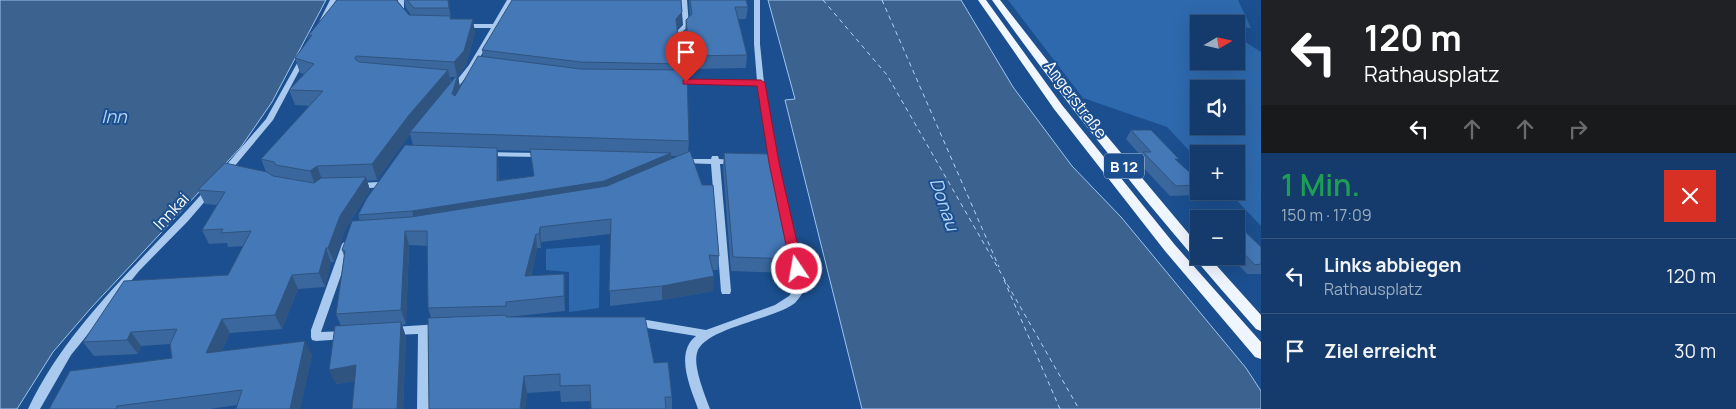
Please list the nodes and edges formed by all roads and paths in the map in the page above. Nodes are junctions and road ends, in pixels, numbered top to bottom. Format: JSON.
{"nodes":[{"id":1,"x":333,"y":0,"type":"edge"},
{"id":2,"x":401,"y":0,"type":"edge"},
{"id":3,"x":510,"y":0,"type":"edge"},
{"id":4,"x":684,"y":0,"type":"edge"},
{"id":5,"x":757,"y":0,"type":"edge"},
{"id":6,"x":982,"y":0,"type":"edge"},
{"id":7,"x":996,"y":0,"type":"edge"},
{"id":8,"x":408,"y":20,"type":"edge"},
{"id":9,"x":456,"y":26,"type":"edge"},
{"id":10,"x":495,"y":26,"type":"junction"},
{"id":11,"x":318,"y":30,"type":"edge"},
{"id":12,"x":308,"y":48,"type":"edge"},
{"id":13,"x":472,"y":66,"type":"junction"},
{"id":14,"x":481,"y":68,"type":"edge"},
{"id":15,"x":667,"y":81,"type":"edge"},
{"id":16,"x":761,"y":83,"type":"junction"},
{"id":17,"x":689,"y":84,"type":"junction"},
{"id":18,"x":445,"y":100,"type":"edge"},
{"id":19,"x":480,"y":154,"type":"edge"},
{"id":20,"x":548,"y":155,"type":"edge"},
{"id":21,"x":669,"y":160,"type":"edge"},
{"id":22,"x":716,"y":160,"type":"junction"},
{"id":23,"x":745,"y":162,"type":"edge"},
{"id":24,"x":380,"y":185,"type":"edge"},
{"id":25,"x":349,"y":187,"type":"edge"},
{"id":26,"x":352,"y":231,"type":"edge"},
{"id":27,"x":726,"y":291,"type":"dead end"},
{"id":28,"x":626,"y":322,"type":"edge"},
{"id":29,"x":1261,"y":325,"type":"edge"},
{"id":30,"x":452,"y":328,"type":"edge"},
{"id":31,"x":423,"y":329,"type":"junction"},
{"id":32,"x":385,"y":332,"type":"edge"},
{"id":33,"x":356,"y":334,"type":"edge"},
{"id":34,"x":706,"y":334,"type":"junction"},
{"id":35,"x":316,"y":337,"type":"joint"},
{"id":36,"x":1261,"y":353,"type":"edge"},
{"id":37,"x":34,"y":409,"type":"edge"},
{"id":38,"x":422,"y":409,"type":"edge"},
{"id":39,"x":704,"y":409,"type":"edge"}],
"edges":[{"from":1,"to":11,"type":"street"},
{"from":2,"to":8,"type":"street"},
{"from":3,"to":10,"type":"street"},
{"from":4,"to":17,"type":"street"},
{"from":5,"to":16,"type":"street"},
{"from":6,"to":36,"type":"main road","name":"Angerstraße","number":"B 12"},
{"from":7,"to":29,"type":"main road","name":"Angerstraße","number":"B 12"},
{"from":9,"to":10,"type":"street"},
{"from":10,"to":13,"type":"street"},
{"from":12,"to":37,"type":"street","name":"Innkai"},
{"from":13,"to":14,"type":"street"},
{"from":13,"to":18,"type":"street"},
{"from":15,"to":17,"type":"street"},
{"from":16,"to":17,"type":"street"},
{"from":16,"to":34,"type":"street"},
{"from":19,"to":20,"type":"street"},
{"from":21,"to":22,"type":"street"},
{"from":22,"to":23,"type":"street"},
{"from":22,"to":27,"type":"street"},
{"from":24,"to":25,"type":"street"},
{"from":26,"to":35,"type":"street"},
{"from":28,"to":34,"type":"street"},
{"from":30,"to":31,"type":"street"},
{"from":31,"to":32,"type":"street"},
{"from":31,"to":38,"type":"street"},
{"from":33,"to":35,"type":"street"},
{"from":34,"to":39,"type":"street"}]}
